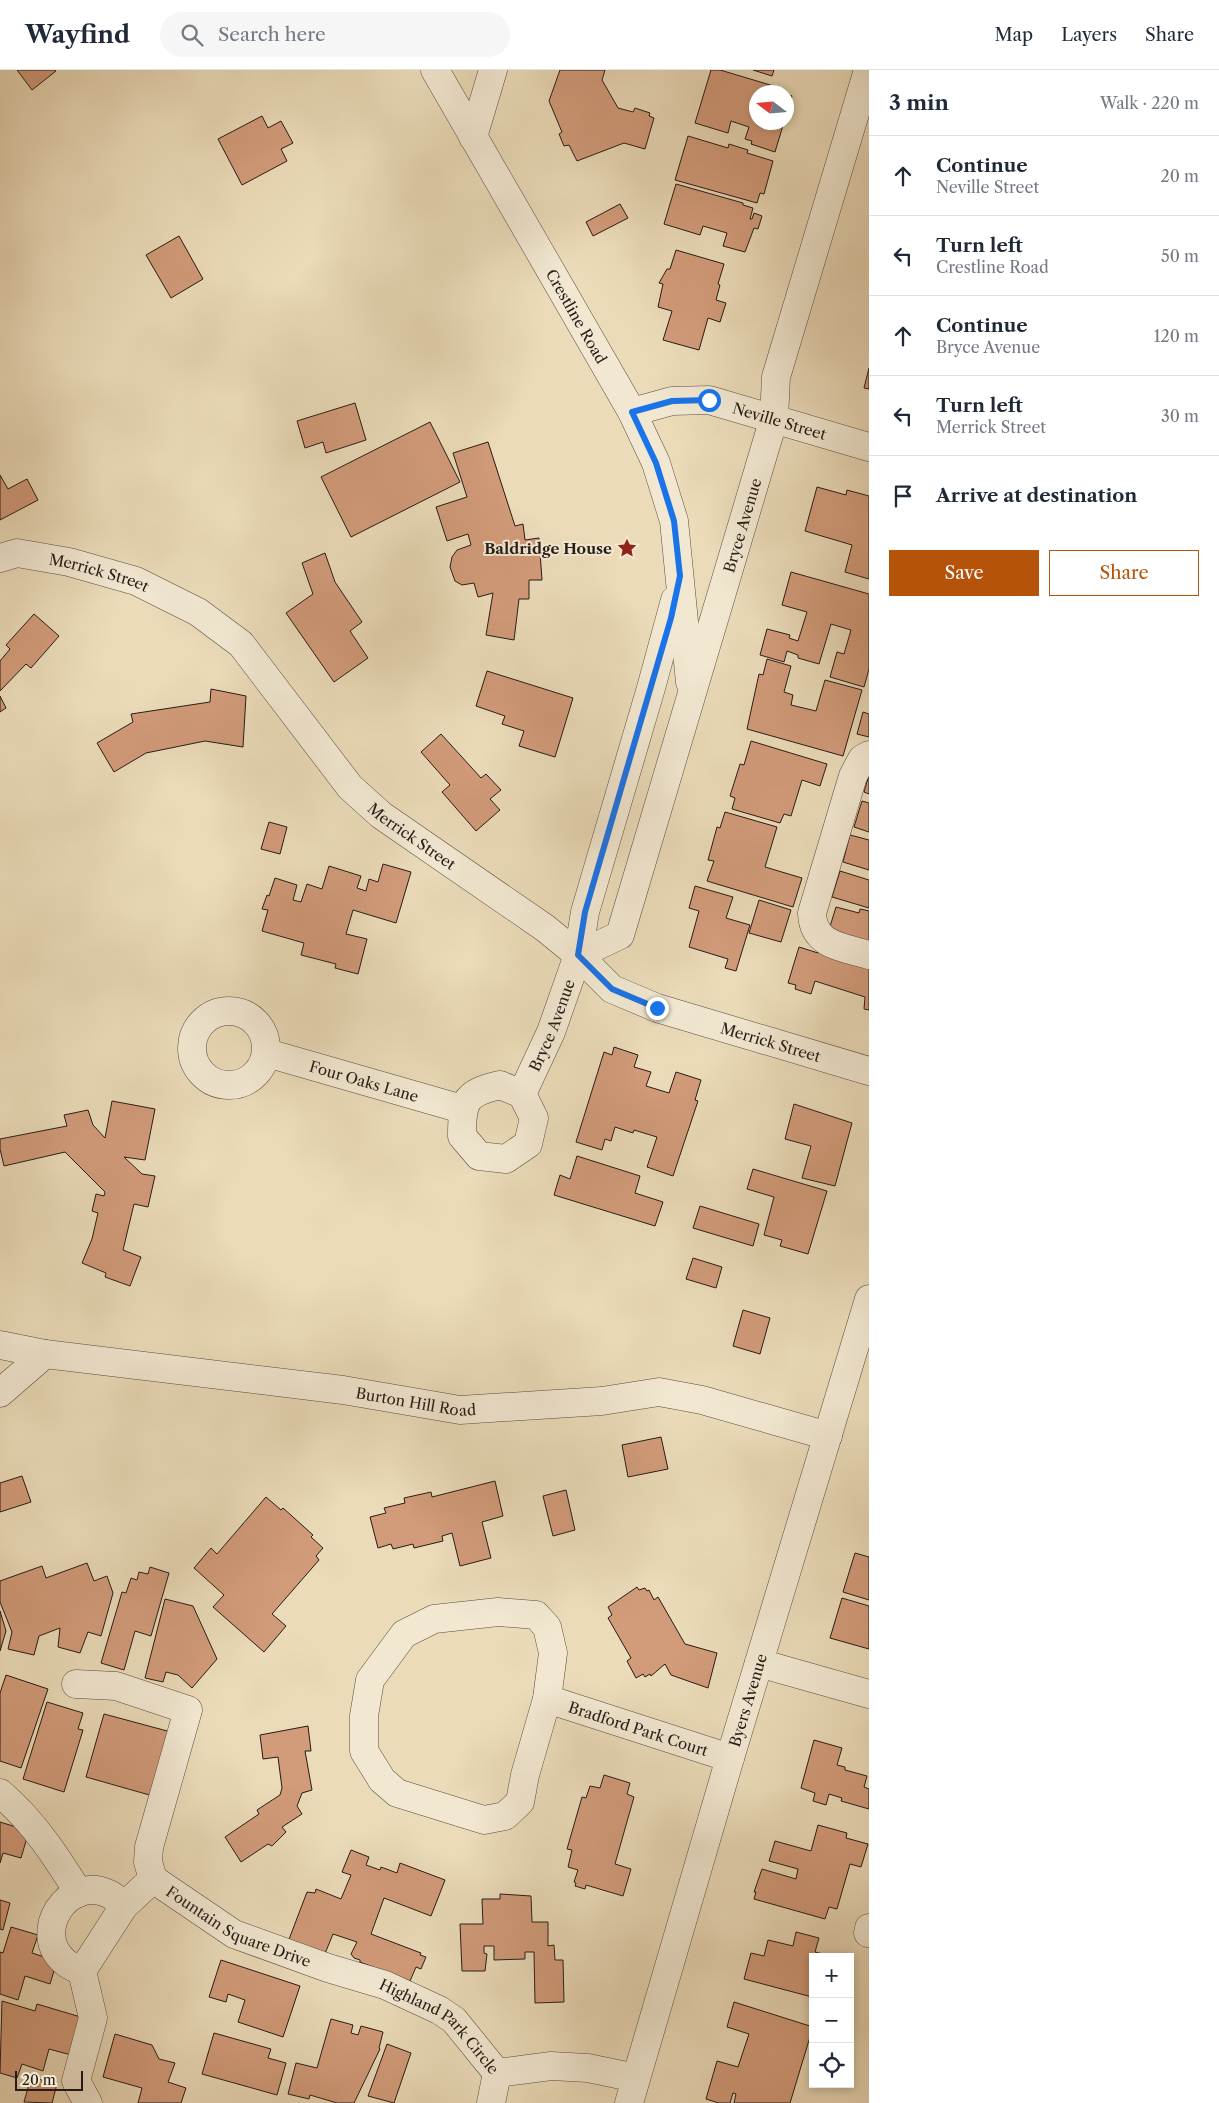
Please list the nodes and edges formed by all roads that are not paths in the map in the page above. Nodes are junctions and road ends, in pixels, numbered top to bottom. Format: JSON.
{"nodes":[{"id":1,"x":434,"y":70,"type":"edge"},
{"id":2,"x":493,"y":70,"type":"edge"},
{"id":3,"x":868,"y":70,"type":"edge"},
{"id":4,"x":473,"y":138,"type":"junction"},
{"id":5,"x":632,"y":412,"type":"junction"},
{"id":6,"x":774,"y":418,"type":"junction"},
{"id":7,"x":869,"y":447,"type":"edge"},
{"id":8,"x":0,"y":558,"type":"edge"},
{"id":9,"x":680,"y":576,"type":"junction"},
{"id":10,"x":691,"y":695,"type":"junction"},
{"id":11,"x":869,"y":755,"type":"edge"},
{"id":12,"x":578,"y":955,"type":"junction"},
{"id":13,"x":869,"y":955,"type":"edge"},
{"id":14,"x":267,"y":1053,"type":"dead end"},
{"id":15,"x":869,"y":1071,"type":"edge"},
{"id":16,"x":522,"y":1094,"type":"junction"},
{"id":17,"x":462,"y":1109,"type":"junction"},
{"id":18,"x":869,"y":1299,"type":"edge"},
{"id":19,"x":0,"y":1345,"type":"edge"},
{"id":20,"x":45,"y":1354,"type":"junction"},
{"id":21,"x":0,"y":1393,"type":"edge"},
{"id":22,"x":828,"y":1436,"type":"junction"},
{"id":23,"x":759,"y":1663,"type":"junction"},
{"id":24,"x":76,"y":1684,"type":"dead end"},
{"id":25,"x":869,"y":1694,"type":"edge"},
{"id":26,"x":547,"y":1699,"type":"junction"},
{"id":27,"x":730,"y":1758,"type":"junction"},
{"id":28,"x":0,"y":1793,"type":"edge"},
{"id":29,"x":153,"y":1879,"type":"junction"},
{"id":30,"x":79,"y":1893,"type":"junction"},
{"id":31,"x":124,"y":1906,"type":"junction"},
{"id":32,"x":328,"y":1968,"type":"joint"},
{"id":33,"x":82,"y":1971,"type":"junction"},
{"id":34,"x":497,"y":2073,"type":"junction"},
{"id":35,"x":633,"y":2090,"type":"edge"},
{"id":36,"x":88,"y":2103,"type":"edge"},
{"id":37,"x":491,"y":2103,"type":"edge"}],
"edges":[{"from":1,"to":4,"type":"street","name":"Crestline Road"},
{"from":2,"to":4,"type":"street"},
{"from":3,"to":6,"type":"street","name":"Bryce Avenue"},
{"from":4,"to":5,"type":"street","name":"Crestline Road"},
{"from":5,"to":6,"type":"street","name":"Neville Street"},
{"from":5,"to":9,"type":"street","name":"Crestline Road"},
{"from":6,"to":7,"type":"street","name":"Neville Street"},
{"from":6,"to":10,"type":"street","name":"Bryce Avenue"},
{"from":8,"to":12,"type":"street","name":"Merrick Street"},
{"from":9,"to":10,"type":"street","name":"Crestline Road"},
{"from":9,"to":12,"type":"street","name":"Bryce Avenue"},
{"from":10,"to":12,"type":"street","name":"Bryce Avenue"},
{"from":11,"to":13,"type":"street"},
{"from":12,"to":15,"type":"street","name":"Merrick Street"},
{"from":12,"to":16,"type":"street","name":"Bryce Avenue"},
{"from":14,"to":17,"type":"street","name":"Four Oaks Lane"},
{"from":16,"to":17,"type":"street"},
{"from":16,"to":17,"type":"street"},
{"from":18,"to":22,"type":"street","name":"Byers Avenue"},
{"from":19,"to":20,"type":"street","name":"Burton Hill Road"},
{"from":20,"to":21,"type":"street"},
{"from":20,"to":22,"type":"street","name":"Burton Hill Road"},
{"from":22,"to":23,"type":"street","name":"Byers Avenue"},
{"from":23,"to":25,"type":"street"},
{"from":23,"to":27,"type":"street","name":"Byers Avenue"},
{"from":24,"to":29,"type":"street","name":"Fountain Square Drive"},
{"from":26,"to":26,"type":"street"},
{"from":26,"to":27,"type":"street","name":"Bradford Park Court"},
{"from":27,"to":35,"type":"street","name":"Byers Avenue"},
{"from":28,"to":30,"type":"street"},
{"from":29,"to":31,"type":"street","name":"Fountain Square Drive"},
{"from":29,"to":32,"type":"street","name":"Fountain Square Drive"},
{"from":30,"to":31,"type":"street"},
{"from":30,"to":33,"type":"street"},
{"from":31,"to":33,"type":"street","name":"Fountain Square Drive"},
{"from":32,"to":34,"type":"street","name":"Highland Park Circle"},
{"from":33,"to":36,"type":"street"},
{"from":34,"to":35,"type":"street","name":"Highland Park Circle"},
{"from":34,"to":37,"type":"street"}]}
